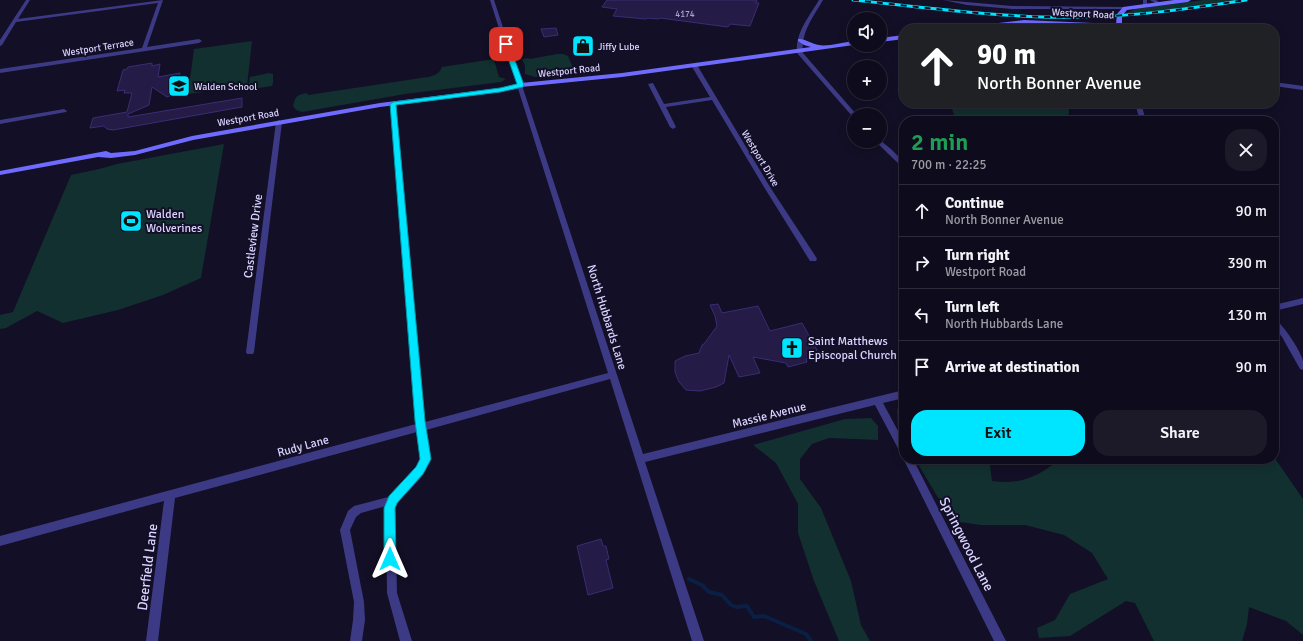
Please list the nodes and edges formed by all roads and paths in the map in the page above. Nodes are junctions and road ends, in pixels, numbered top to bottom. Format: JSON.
{"nodes":[{"id":1,"x":28,"y":0,"type":"edge"},
{"id":2,"x":492,"y":0,"type":"edge"},
{"id":3,"x":821,"y":0,"type":"edge"},
{"id":4,"x":945,"y":0,"type":"edge"},
{"id":5,"x":1152,"y":0,"type":"edge"},
{"id":6,"x":1188,"y":0,"type":"edge"},
{"id":7,"x":160,"y":1,"type":"edge"},
{"id":8,"x":1145,"y":3,"type":"edge"},
{"id":9,"x":1160,"y":4,"type":"junction"},
{"id":10,"x":1125,"y":8,"type":"junction"},
{"id":11,"x":14,"y":21,"type":"junction"},
{"id":12,"x":1000,"y":24,"type":"edge"},
{"id":13,"x":1067,"y":24,"type":"edge"},
{"id":14,"x":1118,"y":24,"type":"edge"},
{"id":15,"x":899,"y":38,"type":"edge"},
{"id":16,"x":887,"y":39,"type":"edge"},
{"id":17,"x":800,"y":40,"type":"junction"},
{"id":18,"x":199,"y":41,"type":"dead end"},
{"id":19,"x":0,"y":44,"type":"edge"},
{"id":20,"x":847,"y":44,"type":"edge"},
{"id":21,"x":824,"y":47,"type":"junction"},
{"id":22,"x":144,"y":49,"type":"junction"},
{"id":23,"x":799,"y":50,"type":"junction"},
{"id":24,"x":694,"y":65,"type":"junction"},
{"id":25,"x":0,"y":71,"type":"edge"},
{"id":26,"x":651,"y":84,"type":"dead end"},
{"id":27,"x":520,"y":85,"type":"junction"},
{"id":28,"x":1279,"y":85,"type":"edge"},
{"id":29,"x":1303,"y":88,"type":"edge"},
{"id":30,"x":714,"y":98,"type":"junction"},
{"id":31,"x":393,"y":104,"type":"junction"},
{"id":32,"x":662,"y":106,"type":"junction"},
{"id":33,"x":848,"y":108,"type":"edge"},
{"id":34,"x":64,"y":111,"type":"dead end"},
{"id":35,"x":0,"y":122,"type":"edge"},
{"id":36,"x":279,"y":122,"type":"junction"},
{"id":37,"x":673,"y":127,"type":"dead end"},
{"id":38,"x":886,"y":148,"type":"edge"},
{"id":39,"x":899,"y":161,"type":"edge"},
{"id":40,"x":0,"y":173,"type":"edge"},
{"id":41,"x":813,"y":259,"type":"dead end"},
{"id":42,"x":1303,"y":301,"type":"edge"},
{"id":43,"x":1279,"y":307,"type":"edge"},
{"id":44,"x":1279,"y":328,"type":"edge"},
{"id":45,"x":250,"y":352,"type":"dead end"},
{"id":46,"x":1303,"y":367,"type":"edge"},
{"id":47,"x":613,"y":375,"type":"junction"},
{"id":48,"x":899,"y":395,"type":"edge"},
{"id":49,"x":877,"y":401,"type":"junction"},
{"id":50,"x":420,"y":427,"type":"junction"},
{"id":51,"x":899,"y":442,"type":"edge"},
{"id":52,"x":640,"y":459,"type":"junction"},
{"id":53,"x":911,"y":464,"type":"edge"},
{"id":54,"x":170,"y":496,"type":"junction"},
{"id":55,"x":393,"y":500,"type":"junction"},
{"id":56,"x":0,"y":541,"type":"edge"},
{"id":57,"x":152,"y":641,"type":"edge"},
{"id":58,"x":356,"y":641,"type":"edge"},
{"id":59,"x":406,"y":641,"type":"edge"},
{"id":60,"x":698,"y":641,"type":"edge"},
{"id":61,"x":1000,"y":641,"type":"edge"}],
"edges":[{"from":1,"to":11,"type":"street"},
{"from":2,"to":27,"type":"street","name":"North Hubbards Lane"},
{"from":3,"to":17,"type":"street"},
{"from":4,"to":10,"type":"street"},
{"from":5,"to":9,"type":"street"},
{"from":6,"to":9,"type":"main road","name":"Westport Road"},
{"from":7,"to":11,"type":"street"},
{"from":7,"to":22,"type":"street"},
{"from":8,"to":9,"type":"main road","name":"Westport Road"},
{"from":8,"to":10,"type":"main road","name":"Westport Road"},
{"from":10,"to":14,"type":"main road","name":"Westport Road"},
{"from":11,"to":19,"type":"street"},
{"from":12,"to":13,"type":"main road","name":"Westport Road"},
{"from":15,"to":16,"type":"main road"},
{"from":17,"to":21,"type":"main road"},
{"from":17,"to":23,"type":"street"},
{"from":18,"to":22,"type":"street","name":"Westport Terrace"},
{"from":20,"to":21,"type":"main road","name":"Westport Road"},
{"from":21,"to":23,"type":"main road","name":"Westport Road"},
{"from":22,"to":25,"type":"street","name":"Westport Terrace"},
{"from":23,"to":24,"type":"main road","name":"Westport Road"},
{"from":23,"to":33,"type":"street"},
{"from":24,"to":27,"type":"main road","name":"Westport Road"},
{"from":24,"to":30,"type":"street","name":"Westport Drive"},
{"from":26,"to":32,"type":"street"},
{"from":27,"to":31,"type":"main road","name":"Westport Road"},
{"from":27,"to":47,"type":"street","name":"North Hubbards Lane"},
{"from":28,"to":29,"type":"street"},
{"from":30,"to":32,"type":"street"},
{"from":30,"to":41,"type":"street","name":"Westport Drive"},
{"from":31,"to":36,"type":"main road","name":"Westport Road"},
{"from":31,"to":50,"type":"street"},
{"from":32,"to":37,"type":"street"},
{"from":34,"to":35,"type":"street"},
{"from":36,"to":40,"type":"main road","name":"Westport Road"},
{"from":36,"to":45,"type":"street","name":"Castleview Drive"},
{"from":38,"to":39,"type":"street"},
{"from":42,"to":43,"type":"street"},
{"from":44,"to":46,"type":"street"},
{"from":47,"to":50,"type":"street","name":"Rudy Lane"},
{"from":47,"to":52,"type":"street","name":"North Hubbards Lane"},
{"from":48,"to":49,"type":"street","name":"Massie Avenue"},
{"from":49,"to":51,"type":"street"},
{"from":49,"to":52,"type":"street","name":"Massie Avenue"},
{"from":50,"to":54,"type":"street","name":"Rudy Lane"},
{"from":50,"to":55,"type":"street"},
{"from":52,"to":60,"type":"street","name":"North Hubbards Lane"},
{"from":53,"to":61,"type":"street","name":"Springwood Lane"},
{"from":54,"to":56,"type":"street","name":"Rudy Lane"},
{"from":54,"to":57,"type":"street","name":"Deerfield Lane"},
{"from":55,"to":58,"type":"street"},
{"from":55,"to":59,"type":"street"}]}
